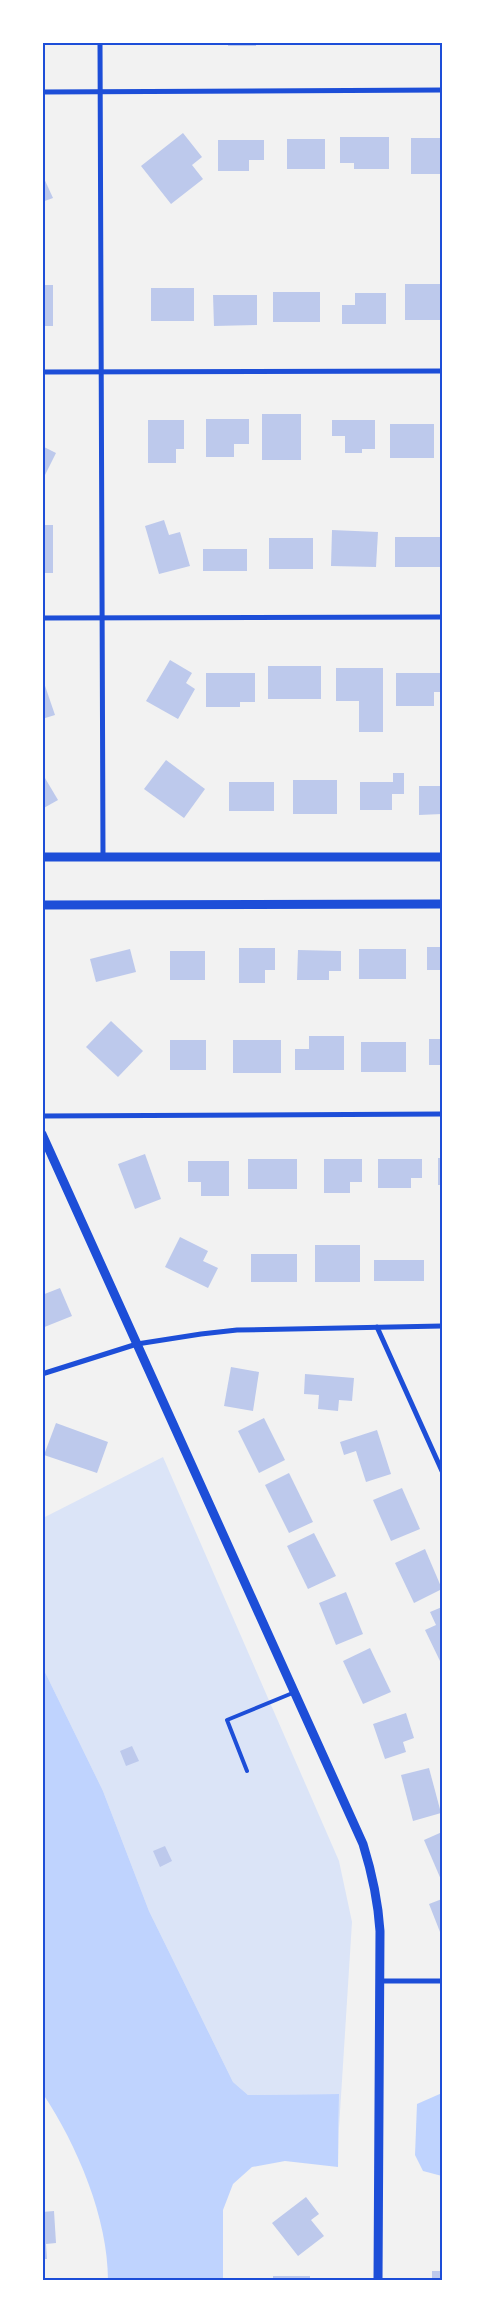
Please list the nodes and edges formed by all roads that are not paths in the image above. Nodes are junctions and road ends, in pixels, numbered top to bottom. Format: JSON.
{"nodes":[{"id":1,"x":100,"y":42,"type":"edge"},
{"id":2,"x":442,"y":90,"type":"edge"},
{"id":3,"x":100,"y":91,"type":"junction"},
{"id":4,"x":42,"y":92,"type":"edge"},
{"id":5,"x":442,"y":371,"type":"edge"},
{"id":6,"x":42,"y":372,"type":"edge"},
{"id":7,"x":101,"y":372,"type":"junction"},
{"id":8,"x":442,"y":617,"type":"edge"},
{"id":9,"x":42,"y":618,"type":"edge"},
{"id":10,"x":102,"y":618,"type":"junction"},
{"id":11,"x":42,"y":857,"type":"edge"},
{"id":12,"x":103,"y":857,"type":"junction"},
{"id":13,"x":442,"y":857,"type":"edge"},
{"id":14,"x":442,"y":904,"type":"edge"},
{"id":15,"x":42,"y":905,"type":"edge"},
{"id":16,"x":442,"y":1114,"type":"edge"},
{"id":17,"x":42,"y":1116,"type":"edge"},
{"id":18,"x":42,"y":1134,"type":"edge"},
{"id":19,"x":442,"y":1326,"type":"edge"},
{"id":20,"x":377,"y":1327,"type":"junction"},
{"id":21,"x":137,"y":1344,"type":"junction"},
{"id":22,"x":42,"y":1374,"type":"edge"},
{"id":23,"x":442,"y":1471,"type":"edge"},
{"id":24,"x":294,"y":1692,"type":"junction"},
{"id":25,"x":247,"y":1771,"type":"dead end"},
{"id":26,"x":379,"y":1980,"type":"junction"},
{"id":27,"x":442,"y":1981,"type":"edge"},
{"id":28,"x":378,"y":2280,"type":"edge"}],
"edges":[{"from":1,"to":3,"type":"street"},
{"from":2,"to":3,"type":"street"},
{"from":3,"to":4,"type":"street"},
{"from":3,"to":7,"type":"street"},
{"from":5,"to":7,"type":"street"},
{"from":6,"to":7,"type":"street"},
{"from":7,"to":10,"type":"street"},
{"from":8,"to":10,"type":"street"},
{"from":9,"to":10,"type":"street"},
{"from":10,"to":12,"type":"street"},
{"from":11,"to":12,"type":"street"},
{"from":12,"to":13,"type":"street"},
{"from":14,"to":15,"type":"street"},
{"from":16,"to":17,"type":"street"},
{"from":18,"to":21,"type":"street"},
{"from":19,"to":20,"type":"street"},
{"from":20,"to":21,"type":"street"},
{"from":20,"to":23,"type":"street"},
{"from":21,"to":22,"type":"street"},
{"from":21,"to":24,"type":"street"},
{"from":24,"to":25,"type":"lane"},
{"from":24,"to":26,"type":"street"},
{"from":26,"to":27,"type":"street"},
{"from":26,"to":28,"type":"street"}]}
